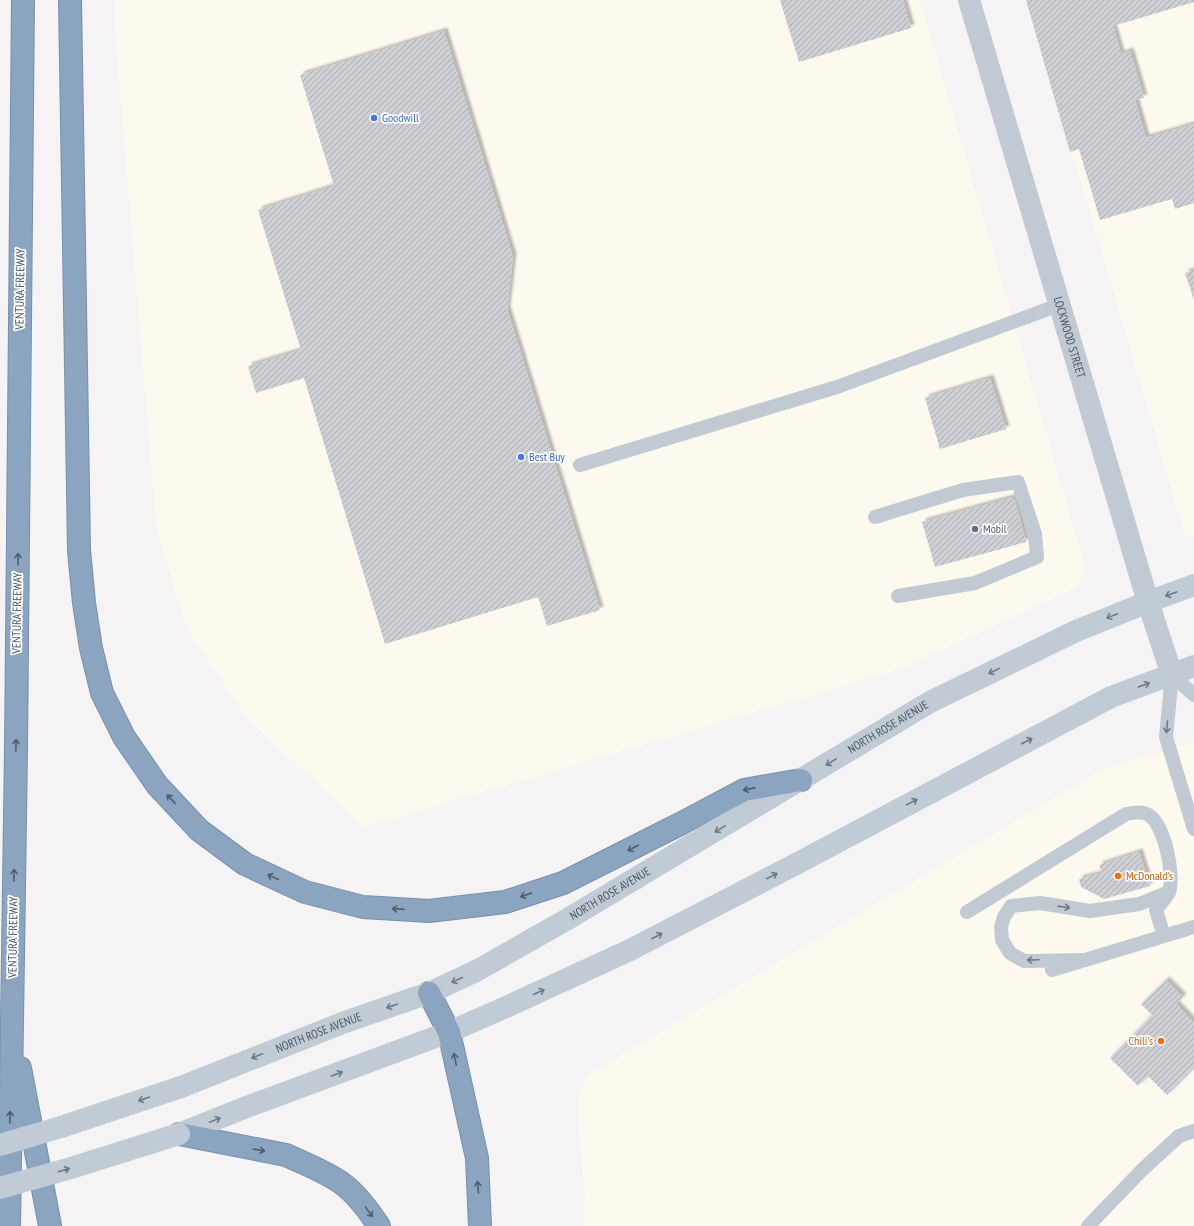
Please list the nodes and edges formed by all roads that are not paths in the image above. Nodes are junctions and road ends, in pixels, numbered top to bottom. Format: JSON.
{"nodes":[{"id":1,"x":23,"y":0,"type":"edge"},
{"id":2,"x":70,"y":0,"type":"edge"},
{"id":3,"x":969,"y":0,"type":"edge"},
{"id":4,"x":1060,"y":305,"type":"junction"},
{"id":5,"x":580,"y":465,"type":"dead end"},
{"id":6,"x":875,"y":517,"type":"dead end"},
{"id":7,"x":1194,"y":585,"type":"edge"},
{"id":8,"x":898,"y":596,"type":"dead end"},
{"id":9,"x":1148,"y":602,"type":"junction"},
{"id":10,"x":1194,"y":666,"type":"edge"},
{"id":11,"x":1172,"y":675,"type":"junction"},
{"id":12,"x":1194,"y":695,"type":"edge"},
{"id":13,"x":801,"y":780,"type":"junction"},
{"id":14,"x":1194,"y":829,"type":"edge"},
{"id":15,"x":1169,"y":892,"type":"junction"},
{"id":16,"x":967,"y":912,"type":"dead end"},
{"id":17,"x":1194,"y":927,"type":"edge"},
{"id":18,"x":1164,"y":936,"type":"junction"},
{"id":19,"x":1086,"y":960,"type":"junction"},
{"id":20,"x":1052,"y":970,"type":"dead end"},
{"id":21,"x":429,"y":993,"type":"junction"},
{"id":22,"x":12,"y":1025,"type":"junction"},
{"id":23,"x":449,"y":1032,"type":"junction"},
{"id":24,"x":1194,"y":1131,"type":"edge"},
{"id":25,"x":179,"y":1134,"type":"junction"},
{"id":26,"x":0,"y":1145,"type":"edge"},
{"id":27,"x":0,"y":1188,"type":"edge"},
{"id":28,"x":9,"y":1226,"type":"edge"},
{"id":29,"x":50,"y":1226,"type":"edge"},
{"id":30,"x":379,"y":1226,"type":"edge"},
{"id":31,"x":480,"y":1226,"type":"edge"},
{"id":32,"x":1088,"y":1226,"type":"edge"}],
"edges":[{"from":22,"to":1,"type":"highway","name":"VENTURA FREEWAY","one_way":true},
{"from":13,"to":2,"type":"highway","one_way":true},
{"from":3,"to":4,"type":"street","name":"LOCKWOOD STREET"},
{"from":4,"to":5,"type":"lane"},
{"from":4,"to":9,"type":"street","name":"LOCKWOOD STREET"},
{"from":6,"to":8,"type":"lane"},
{"from":7,"to":9,"type":"main road","name":"NORTH ROSE AVENUE","one_way":true},
{"from":9,"to":11,"type":"street","name":"LOCKWOOD STREET"},
{"from":9,"to":13,"type":"main road","name":"NORTH ROSE AVENUE","one_way":true},
{"from":10,"to":11,"type":"main road"},
{"from":11,"to":12,"type":"lane"},
{"from":11,"to":14,"type":"lane","one_way":true},
{"from":23,"to":11,"type":"main road","one_way":true},
{"from":13,"to":21,"type":"main road","name":"NORTH ROSE AVENUE","one_way":true},
{"from":15,"to":16,"type":"lane"},
{"from":15,"to":18,"type":"lane"},
{"from":19,"to":15,"type":"lane","one_way":true},
{"from":17,"to":18,"type":"lane"},
{"from":18,"to":19,"type":"lane"},
{"from":19,"to":20,"type":"lane"},
{"from":21,"to":23,"type":"highway"},
{"from":21,"to":26,"type":"main road","name":"NORTH ROSE AVENUE","one_way":true,"bridge":true},
{"from":28,"to":22,"type":"highway","name":"VENTURA FREEWAY","one_way":true},
{"from":22,"to":29,"type":"highway"},
{"from":25,"to":23,"type":"main road","one_way":true},
{"from":31,"to":23,"type":"highway","one_way":true},
{"from":24,"to":32,"type":"lane"},
{"from":27,"to":25,"type":"main road","one_way":true,"bridge":true},
{"from":25,"to":30,"type":"highway","one_way":true}]}
